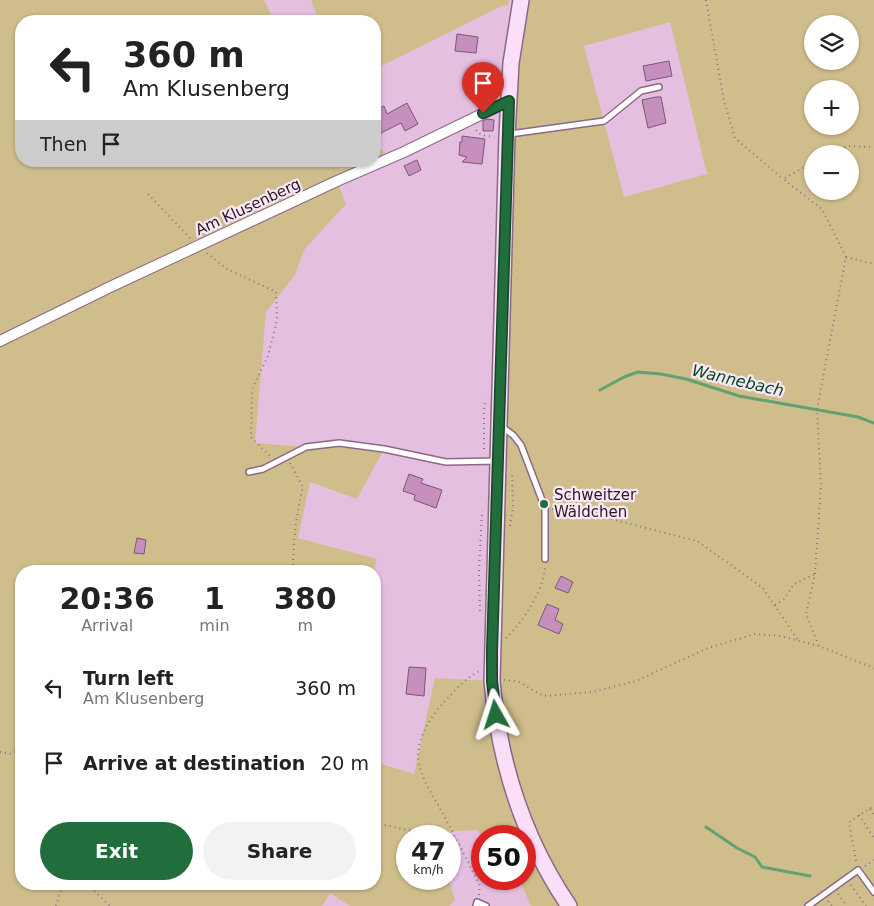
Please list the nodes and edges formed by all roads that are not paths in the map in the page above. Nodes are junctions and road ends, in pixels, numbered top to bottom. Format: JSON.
{"nodes":[{"id":1,"x":521,"y":0,"type":"edge"},
{"id":2,"x":659,"y":87,"type":"dead end"},
{"id":3,"x":509,"y":101,"type":"junction"},
{"id":4,"x":507,"y":137,"type":"junction"},
{"id":5,"x":381,"y":162,"type":"edge"},
{"id":6,"x":370,"y":167,"type":"edge"},
{"id":7,"x":0,"y":341,"type":"edge"},
{"id":8,"x":498,"y":425,"type":"junction"},
{"id":9,"x":497,"y":461,"type":"junction"},
{"id":10,"x":249,"y":472,"type":"dead end"},
{"id":11,"x":545,"y":560,"type":"road end"},
{"id":12,"x":874,"y":892,"type":"edge"},
{"id":13,"x":477,"y":904,"type":"edge"},
{"id":14,"x":486,"y":906,"type":"edge"},
{"id":15,"x":568,"y":906,"type":"edge"},
{"id":16,"x":808,"y":906,"type":"edge"}],
"edges":[{"from":1,"to":3,"type":"main road"},
{"from":2,"to":4,"type":"lane"},
{"from":3,"to":4,"type":"main road"},
{"from":3,"to":5,"type":"street","name":"Am Klusenberg"},
{"from":4,"to":8,"type":"main road"},
{"from":6,"to":7,"type":"street","name":"Am Klusenberg"},
{"from":8,"to":9,"type":"main road"},
{"from":8,"to":11,"type":"lane"},
{"from":9,"to":10,"type":"lane"},
{"from":9,"to":15,"type":"main road"},
{"from":12,"to":16,"type":"lane"},
{"from":13,"to":14,"type":"lane"}]}
